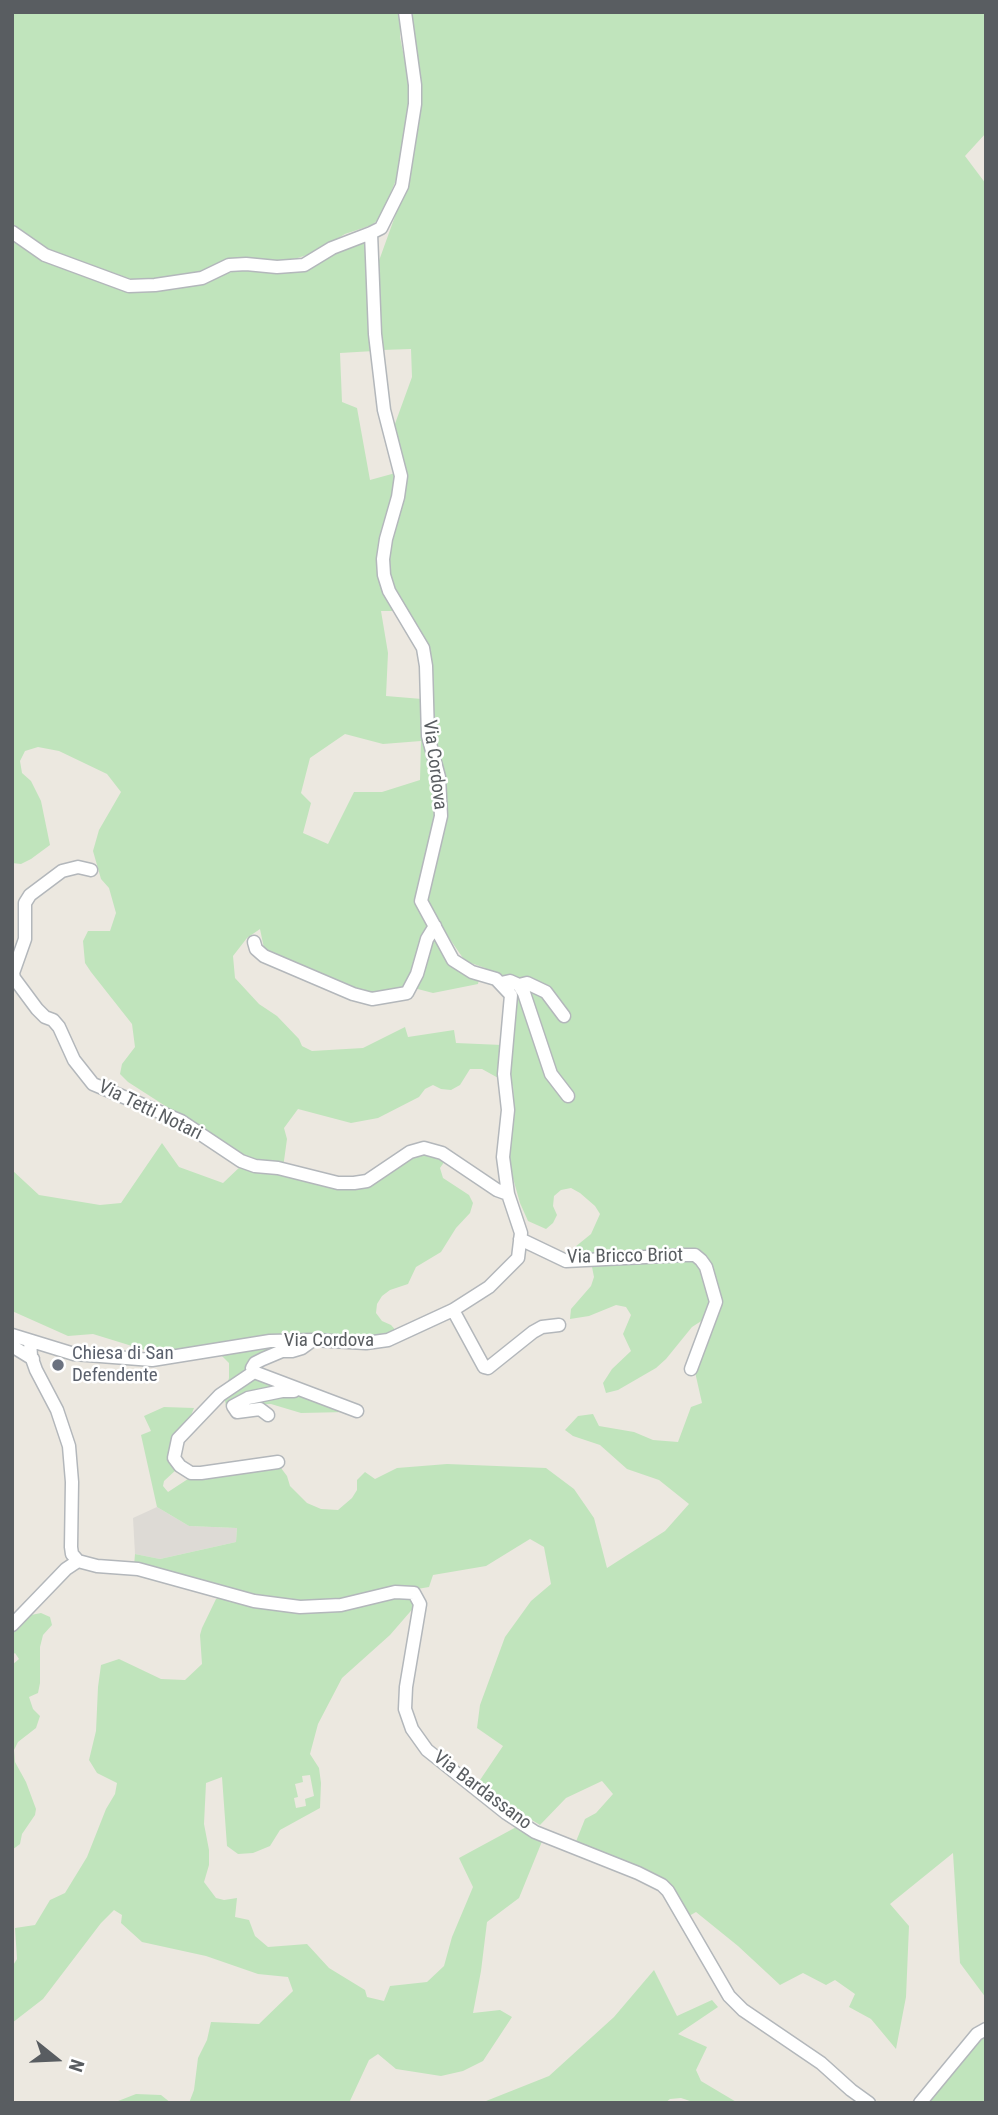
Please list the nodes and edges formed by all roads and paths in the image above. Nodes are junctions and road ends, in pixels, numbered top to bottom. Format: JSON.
{"nodes":[{"id":1,"x":405,"y":12,"type":"edge"},
{"id":2,"x":12,"y":232,"type":"edge"},
{"id":3,"x":372,"y":233,"type":"junction"},
{"id":4,"x":91,"y":870,"type":"dead end"},
{"id":5,"x":435,"y":926,"type":"junction"},
{"id":6,"x":254,"y":942,"type":"dead end"},
{"id":7,"x":501,"y":983,"type":"junction"},
{"id":8,"x":519,"y":985,"type":"junction"},
{"id":9,"x":564,"y":1016,"type":"dead end"},
{"id":10,"x":568,"y":1096,"type":"dead end"},
{"id":11,"x":509,"y":1194,"type":"junction"},
{"id":12,"x":520,"y":1240,"type":"junction"},
{"id":13,"x":453,"y":1310,"type":"junction"},
{"id":14,"x":559,"y":1325,"type":"dead end"},
{"id":15,"x":12,"y":1335,"type":"edge"},
{"id":16,"x":313,"y":1340,"type":"junction"},
{"id":17,"x":30,"y":1342,"type":"junction"},
{"id":18,"x":12,"y":1346,"type":"edge"},
{"id":19,"x":33,"y":1359,"type":"junction"},
{"id":20,"x":691,"y":1369,"type":"dead end"},
{"id":21,"x":254,"y":1372,"type":"junction"},
{"id":22,"x":302,"y":1391,"type":"junction"},
{"id":23,"x":358,"y":1411,"type":"dead end"},
{"id":24,"x":268,"y":1415,"type":"dead end"},
{"id":25,"x":278,"y":1462,"type":"dead end"},
{"id":26,"x":78,"y":1561,"type":"junction"},
{"id":27,"x":12,"y":1625,"type":"edge"},
{"id":28,"x":986,"y":2029,"type":"edge"},
{"id":29,"x":869,"y":2103,"type":"edge"},
{"id":30,"x":920,"y":2103,"type":"edge"}],
"edges":[{"from":1,"to":3,"type":"street"},
{"from":2,"to":3,"type":"street"},
{"from":3,"to":5,"type":"street","name":"Via Cordova"},
{"from":4,"to":11,"type":"street","name":"Via Tetti Notari"},
{"from":5,"to":6,"type":"street"},
{"from":5,"to":7,"type":"street","name":"Via Cordova"},
{"from":7,"to":8,"type":"street","name":"Via Cordova"},
{"from":7,"to":11,"type":"street"},
{"from":8,"to":9,"type":"street","name":"Via Cordova"},
{"from":8,"to":10,"type":"street"},
{"from":11,"to":12,"type":"street"},
{"from":12,"to":13,"type":"street","name":"Via Cordova"},
{"from":12,"to":20,"type":"street","name":"Via Bricco Briot"},
{"from":13,"to":14,"type":"street"},
{"from":13,"to":16,"type":"street","name":"Via Cordova"},
{"from":15,"to":17,"type":"street","name":"Via Cordova"},
{"from":16,"to":17,"type":"street","name":"Via Cordova"},
{"from":16,"to":21,"type":"street"},
{"from":17,"to":19,"type":"street"},
{"from":18,"to":19,"type":"street"},
{"from":19,"to":26,"type":"street"},
{"from":21,"to":22,"type":"street"},
{"from":21,"to":25,"type":"street"},
{"from":22,"to":23,"type":"street"},
{"from":22,"to":24,"type":"street"},
{"from":26,"to":27,"type":"street"},
{"from":26,"to":29,"type":"street","name":"Via Bardassano"},
{"from":28,"to":30,"type":"street"}]}
